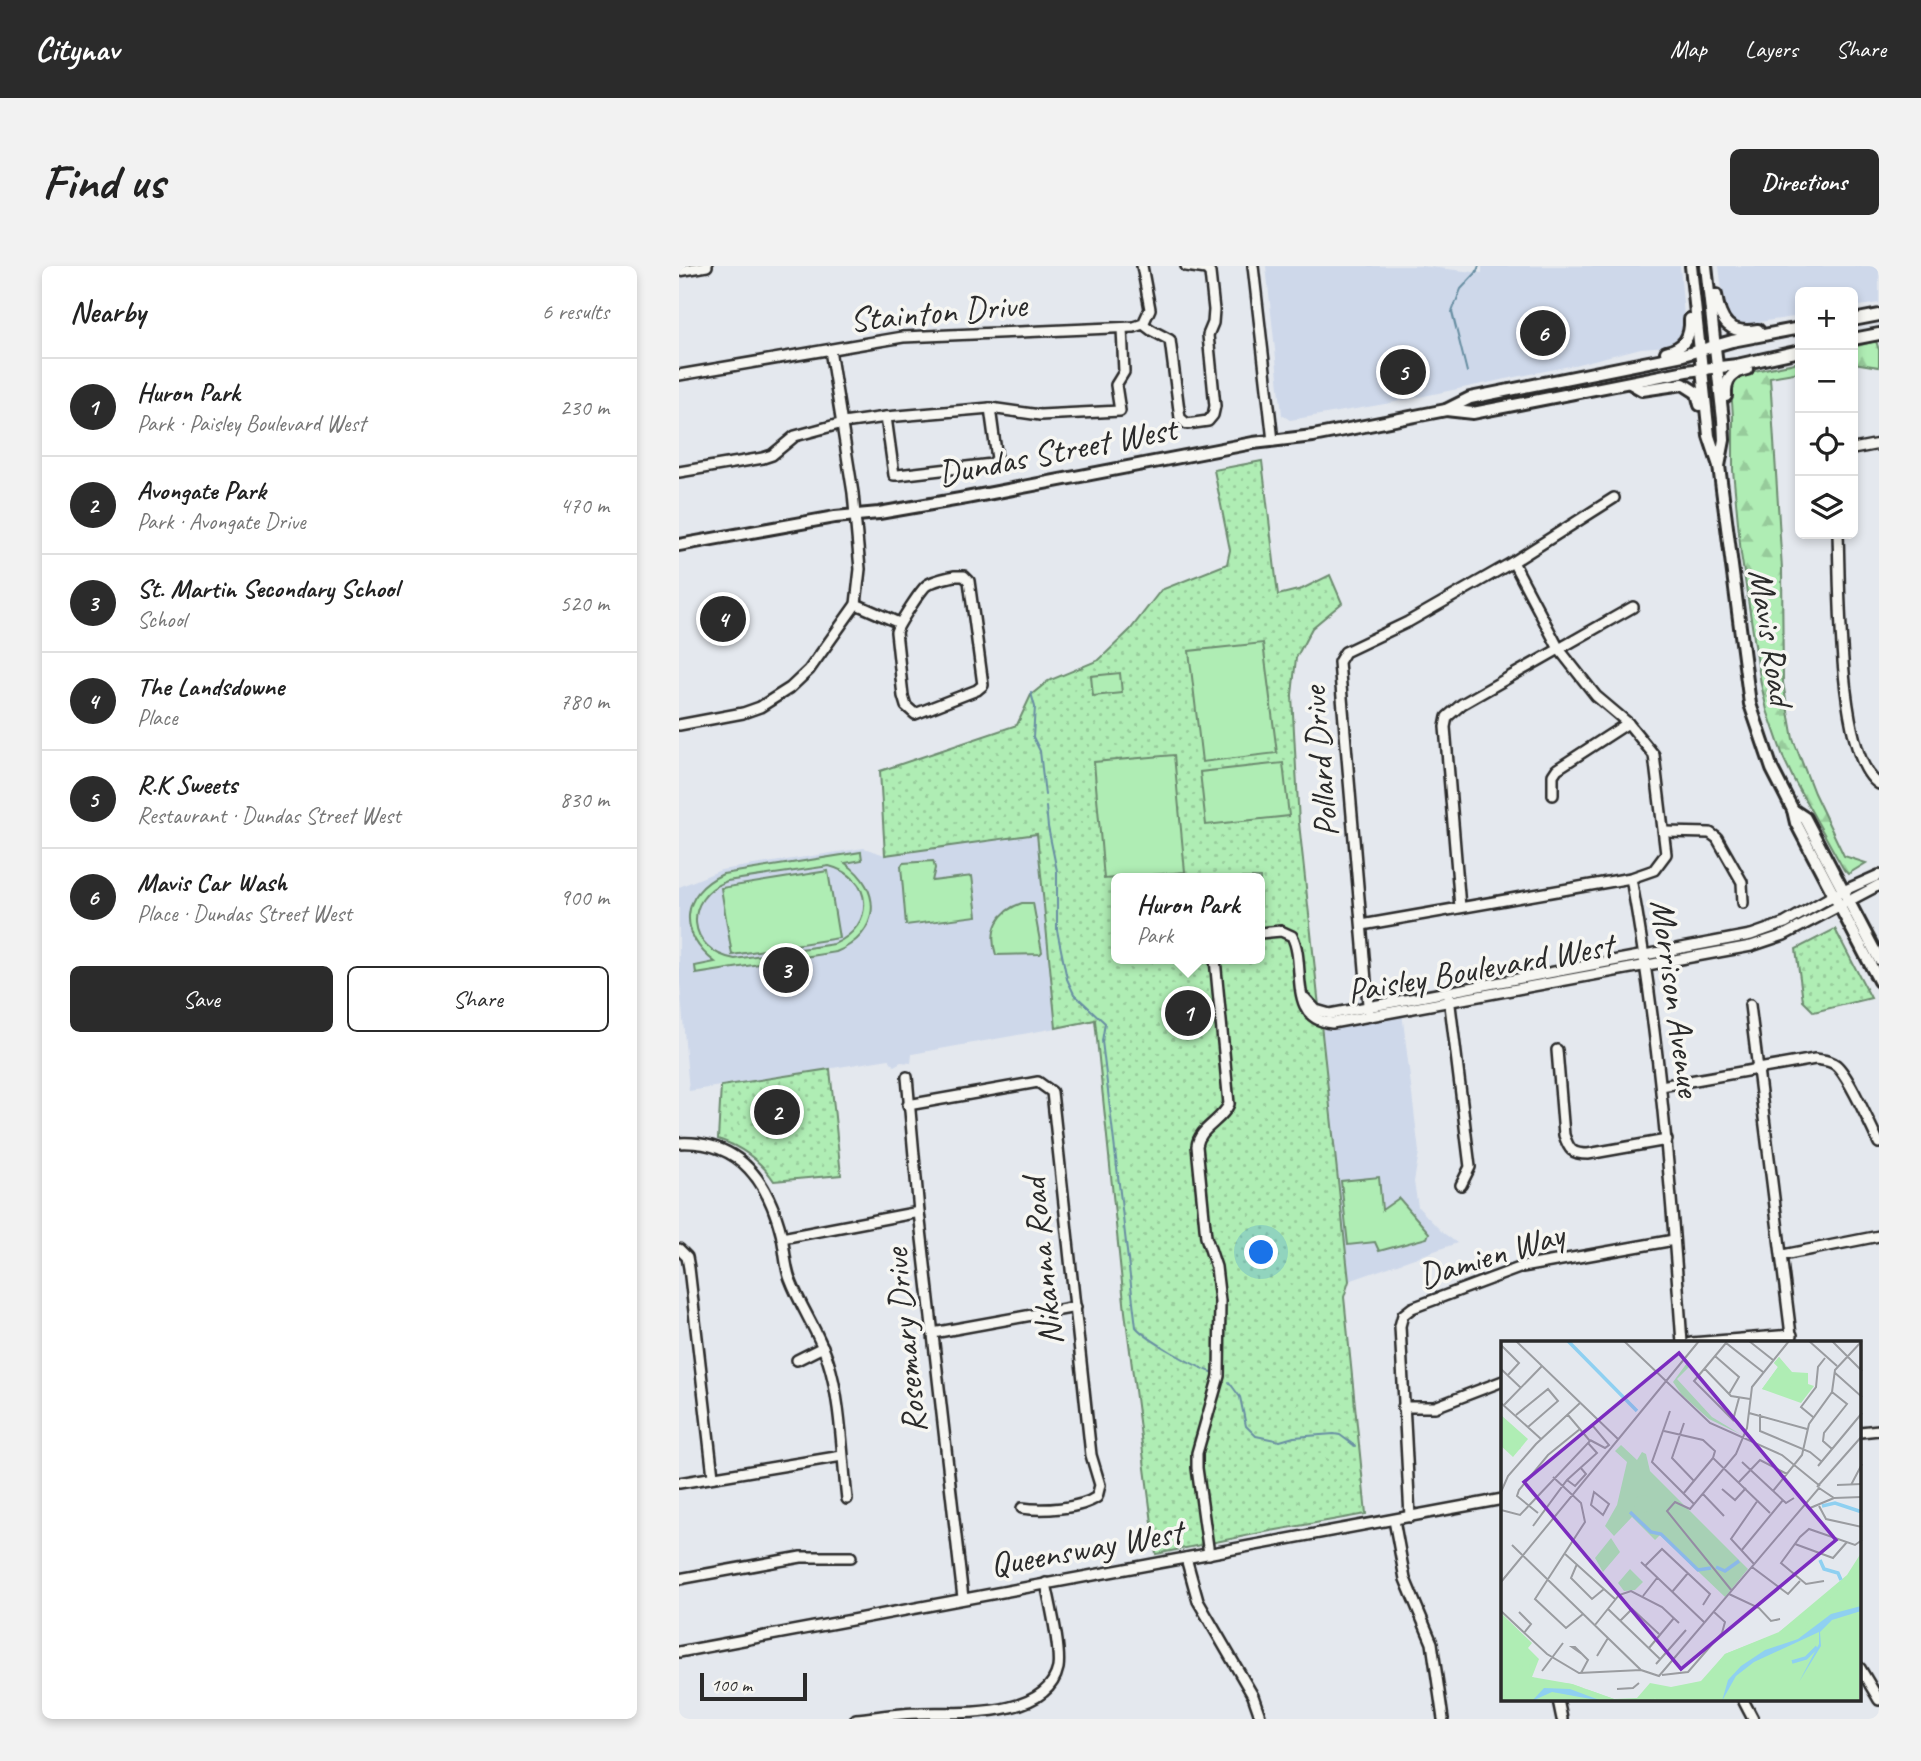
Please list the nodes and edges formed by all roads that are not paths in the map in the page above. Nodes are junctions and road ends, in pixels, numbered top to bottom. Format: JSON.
{"nodes":[{"id":1,"x":707,"y":266,"type":"edge"},
{"id":2,"x":1142,"y":266,"type":"edge"},
{"id":3,"x":1186,"y":266,"type":"edge"},
{"id":4,"x":1253,"y":266,"type":"edge"},
{"id":5,"x":1691,"y":266,"type":"edge"},
{"id":6,"x":1706,"y":266,"type":"edge"},
{"id":7,"x":679,"y":271,"type":"edge"},
{"id":8,"x":1709,"y":285,"type":"junction"},
{"id":9,"x":1693,"y":289,"type":"junction"},
{"id":10,"x":1879,"y":315,"type":"edge"},
{"id":11,"x":1858,"y":319,"type":"edge"},
{"id":12,"x":1143,"y":324,"type":"junction"},
{"id":13,"x":1795,"y":327,"type":"edge"},
{"id":14,"x":1122,"y":328,"type":"junction"},
{"id":15,"x":1795,"y":328,"type":"edge"},
{"id":16,"x":1879,"y":334,"type":"edge"},
{"id":17,"x":1858,"y":339,"type":"edge"},
{"id":18,"x":1715,"y":346,"type":"junction"},
{"id":19,"x":829,"y":350,"type":"junction"},
{"id":20,"x":1700,"y":350,"type":"junction"},
{"id":21,"x":1795,"y":353,"type":"edge"},
{"id":22,"x":1795,"y":358,"type":"edge"},
{"id":23,"x":1650,"y":362,"type":"junction"},
{"id":24,"x":1717,"y":367,"type":"junction"},
{"id":25,"x":1702,"y":369,"type":"junction"},
{"id":26,"x":679,"y":375,"type":"edge"},
{"id":27,"x":1630,"y":383,"type":"junction"},
{"id":28,"x":990,"y":408,"type":"junction"},
{"id":29,"x":1446,"y":410,"type":"junction"},
{"id":30,"x":886,"y":417,"type":"junction"},
{"id":31,"x":843,"y":424,"type":"junction"},
{"id":32,"x":1724,"y":431,"type":"junction"},
{"id":33,"x":1709,"y":436,"type":"junction"},
{"id":34,"x":1273,"y":441,"type":"junction"},
{"id":35,"x":1879,"y":444,"type":"edge"},
{"id":36,"x":1858,"y":448,"type":"edge"},
{"id":37,"x":1719,"y":466,"type":"junction"},
{"id":38,"x":679,"y":472,"type":"edge"},
{"id":39,"x":1613,"y":498,"type":"dead end"},
{"id":40,"x":855,"y":515,"type":"junction"},
{"id":41,"x":1838,"y":539,"type":"edge"},
{"id":42,"x":679,"y":545,"type":"edge"},
{"id":43,"x":1513,"y":562,"type":"junction"},
{"id":44,"x":856,"y":604,"type":"junction"},
{"id":45,"x":1633,"y":607,"type":"dead end"},
{"id":46,"x":899,"y":623,"type":"junction"},
{"id":47,"x":1559,"y":649,"type":"junction"},
{"id":48,"x":1628,"y":723,"type":"junction"},
{"id":49,"x":679,"y":725,"type":"edge"},
{"id":50,"x":1879,"y":784,"type":"edge"},
{"id":51,"x":1552,"y":795,"type":"dead end"},
{"id":52,"x":1665,"y":832,"type":"junction"},
{"id":53,"x":1879,"y":875,"type":"edge"},
{"id":54,"x":1631,"y":878,"type":"junction"},
{"id":55,"x":1879,"y":885,"type":"edge"},
{"id":56,"x":1842,"y":898,"type":"junction"},
{"id":57,"x":1743,"y":902,"type":"dead end"},
{"id":58,"x":1460,"y":907,"type":"junction"},
{"id":59,"x":1361,"y":925,"type":"junction"},
{"id":60,"x":1265,"y":933,"type":"edge"},
{"id":61,"x":1645,"y":955,"type":"junction"},
{"id":62,"x":1879,"y":959,"type":"edge"},
{"id":63,"x":1216,"y":964,"type":"edge"},
{"id":64,"x":1646,"y":966,"type":"junction"},
{"id":65,"x":1879,"y":981,"type":"edge"},
{"id":66,"x":1448,"y":991,"type":"junction"},
{"id":67,"x":1450,"y":1002,"type":"junction"},
{"id":68,"x":1750,"y":1005,"type":"dead end"},
{"id":69,"x":1368,"y":1011,"type":"junction"},
{"id":70,"x":1557,"y":1050,"type":"dead end"},
{"id":71,"x":1760,"y":1070,"type":"junction"},
{"id":72,"x":907,"y":1077,"type":"dead end"},
{"id":73,"x":1661,"y":1086,"type":"junction"},
{"id":74,"x":908,"y":1105,"type":"junction"},
{"id":75,"x":1667,"y":1140,"type":"junction"},
{"id":76,"x":679,"y":1143,"type":"edge"},
{"id":77,"x":1879,"y":1143,"type":"edge"},
{"id":78,"x":1461,"y":1185,"type":"dead end"},
{"id":79,"x":919,"y":1212,"type":"junction"},
{"id":80,"x":1879,"y":1236,"type":"edge"},
{"id":81,"x":782,"y":1238,"type":"junction"},
{"id":82,"x":1674,"y":1240,"type":"junction"},
{"id":83,"x":679,"y":1249,"type":"edge"},
{"id":84,"x":1783,"y":1255,"type":"junction"},
{"id":85,"x":1076,"y":1307,"type":"junction"},
{"id":86,"x":933,"y":1333,"type":"junction"},
{"id":87,"x":1792,"y":1339,"type":"edge"},
{"id":88,"x":1682,"y":1341,"type":"edge"},
{"id":89,"x":1742,"y":1341,"type":"edge"},
{"id":90,"x":823,"y":1347,"type":"junction"},
{"id":91,"x":797,"y":1360,"type":"dead end"},
{"id":92,"x":1501,"y":1382,"type":"edge"},
{"id":93,"x":1403,"y":1407,"type":"junction"},
{"id":94,"x":1879,"y":1430,"type":"edge"},
{"id":95,"x":1861,"y":1432,"type":"edge"},
{"id":96,"x":842,"y":1456,"type":"junction"},
{"id":97,"x":713,"y":1476,"type":"junction"},
{"id":98,"x":679,"y":1483,"type":"edge"},
{"id":99,"x":847,"y":1499,"type":"dead end"},
{"id":100,"x":1501,"y":1499,"type":"edge"},
{"id":101,"x":1022,"y":1508,"type":"dead end"},
{"id":102,"x":1410,"y":1517,"type":"junction"},
{"id":103,"x":1394,"y":1520,"type":"junction"},
{"id":104,"x":1209,"y":1554,"type":"junction"},
{"id":105,"x":851,"y":1557,"type":"dead end"},
{"id":106,"x":1186,"y":1558,"type":"junction"},
{"id":107,"x":679,"y":1579,"type":"edge"},
{"id":108,"x":1046,"y":1583,"type":"junction"},
{"id":109,"x":963,"y":1598,"type":"junction"},
{"id":110,"x":679,"y":1653,"type":"edge"},
{"id":111,"x":1861,"y":1670,"type":"edge"},
{"id":112,"x":1879,"y":1700,"type":"edge"},
{"id":113,"x":1744,"y":1702,"type":"edge"},
{"id":114,"x":856,"y":1719,"type":"edge"},
{"id":115,"x":1261,"y":1719,"type":"edge"},
{"id":116,"x":1443,"y":1719,"type":"edge"},
{"id":117,"x":1753,"y":1719,"type":"edge"}],
"edges":[{"from":1,"to":7,"type":"street"},
{"from":2,"to":12,"type":"street"},
{"from":3,"to":12,"type":"street"},
{"from":4,"to":34,"type":"street"},
{"from":5,"to":9,"type":"main road","name":"Mavis Road"},
{"from":6,"to":8,"type":"main road","name":"Mavis Road"},
{"from":8,"to":13,"type":"main road"},
{"from":8,"to":18,"type":"main road","name":"Mavis Road"},
{"from":9,"to":20,"type":"main road","name":"Mavis Road"},
{"from":9,"to":23,"type":"main road"},
{"from":10,"to":11,"type":"main road"},
{"from":12,"to":14,"type":"street","name":"Stainton Drive"},
{"from":14,"to":19,"type":"street","name":"Stainton Drive"},
{"from":14,"to":28,"type":"street"},
{"from":15,"to":18,"type":"main road","name":"Dundas Street West"},
{"from":16,"to":17,"type":"main road"},
{"from":18,"to":20,"type":"main road","name":"Dundas Street West"},
{"from":18,"to":24,"type":"main road","name":"Mavis Road"},
{"from":19,"to":26,"type":"street","name":"Stainton Drive"},
{"from":19,"to":31,"type":"street"},
{"from":20,"to":23,"type":"main road","name":"Dundas Street West"},
{"from":20,"to":25,"type":"main road","name":"Mavis Road"},
{"from":21,"to":24,"type":"main road","name":"Dundas Street West"},
{"from":22,"to":32,"type":"main road"},
{"from":23,"to":29,"type":"main road","name":"Dundas Street West"},
{"from":24,"to":25,"type":"main road","name":"Dundas Street West"},
{"from":24,"to":32,"type":"main road","name":"Mavis Road"},
{"from":25,"to":27,"type":"main road","name":"Dundas Street West"},
{"from":25,"to":33,"type":"main road","name":"Mavis Road"},
{"from":27,"to":29,"type":"main road","name":"Dundas Street West"},
{"from":27,"to":33,"type":"main road"},
{"from":28,"to":30,"type":"street"},
{"from":28,"to":30,"type":"street"},
{"from":29,"to":34,"type":"main road","name":"Dundas Street West"},
{"from":30,"to":31,"type":"street"},
{"from":31,"to":38,"type":"street"},
{"from":31,"to":40,"type":"street"},
{"from":32,"to":37,"type":"main road","name":"Mavis Road"},
{"from":33,"to":37,"type":"main road","name":"Mavis Road"},
{"from":34,"to":40,"type":"main road","name":"Dundas Street West"},
{"from":35,"to":36,"type":"street"},
{"from":37,"to":56,"type":"main road","name":"Mavis Road"},
{"from":39,"to":43,"type":"street","name":"Pollard Drive"},
{"from":40,"to":42,"type":"main road","name":"Dundas Street West"},
{"from":40,"to":44,"type":"street"},
{"from":41,"to":50,"type":"street"},
{"from":43,"to":47,"type":"street","name":"Morrison Avenue"},
{"from":43,"to":59,"type":"street","name":"Pollard Drive"},
{"from":44,"to":46,"type":"street"},
{"from":44,"to":49,"type":"street"},
{"from":45,"to":47,"type":"street"},
{"from":46,"to":46,"type":"street"},
{"from":47,"to":48,"type":"street","name":"Morrison Avenue"},
{"from":47,"to":58,"type":"street"},
{"from":48,"to":51,"type":"street"},
{"from":48,"to":52,"type":"street","name":"Morrison Avenue"},
{"from":52,"to":54,"type":"street","name":"Morrison Avenue"},
{"from":52,"to":57,"type":"street"},
{"from":53,"to":56,"type":"street","name":"Paisley Boulevard West"},
{"from":54,"to":58,"type":"street"},
{"from":54,"to":61,"type":"street","name":"Morrison Avenue"},
{"from":55,"to":56,"type":"street","name":"Paisley Boulevard West"},
{"from":56,"to":61,"type":"street","name":"Paisley Boulevard West"},
{"from":56,"to":62,"type":"main road","name":"Mavis Road"},
{"from":56,"to":64,"type":"street","name":"Paisley Boulevard West"},
{"from":56,"to":65,"type":"main road","name":"Mavis Road"},
{"from":58,"to":59,"type":"street"},
{"from":59,"to":69,"type":"street","name":"Pollard Drive"},
{"from":60,"to":69,"type":"street","name":"Paisley Boulevard West"},
{"from":61,"to":64,"type":"street","name":"Morrison Avenue"},
{"from":61,"to":66,"type":"street","name":"Paisley Boulevard West"},
{"from":63,"to":104,"type":"street"},
{"from":64,"to":67,"type":"street","name":"Paisley Boulevard West"},
{"from":64,"to":73,"type":"street","name":"Morrison Avenue"},
{"from":66,"to":67,"type":"street"},
{"from":66,"to":69,"type":"street","name":"Paisley Boulevard West"},
{"from":67,"to":69,"type":"street","name":"Paisley Boulevard West"},
{"from":67,"to":78,"type":"street"},
{"from":68,"to":71,"type":"street"},
{"from":70,"to":75,"type":"street"},
{"from":71,"to":73,"type":"street"},
{"from":71,"to":77,"type":"street"},
{"from":71,"to":84,"type":"street"},
{"from":72,"to":74,"type":"street","name":"Rosemary Drive"},
{"from":73,"to":75,"type":"street","name":"Morrison Avenue"},
{"from":74,"to":79,"type":"street","name":"Rosemary Drive"},
{"from":74,"to":85,"type":"street","name":"Nikanna Road"},
{"from":75,"to":82,"type":"street","name":"Morrison Avenue"},
{"from":76,"to":81,"type":"street"},
{"from":79,"to":81,"type":"street"},
{"from":79,"to":86,"type":"street","name":"Rosemary Drive"},
{"from":80,"to":84,"type":"street"},
{"from":81,"to":90,"type":"street"},
{"from":82,"to":88,"type":"street","name":"Morrison Avenue"},
{"from":82,"to":93,"type":"street","name":"Damien Way"},
{"from":83,"to":97,"type":"street"},
{"from":84,"to":87,"type":"street"},
{"from":85,"to":86,"type":"street"},
{"from":85,"to":101,"type":"street","name":"Nikanna Road"},
{"from":86,"to":109,"type":"street","name":"Rosemary Drive"},
{"from":87,"to":89,"type":"street"},
{"from":90,"to":91,"type":"street"},
{"from":90,"to":96,"type":"street"},
{"from":92,"to":93,"type":"street"},
{"from":93,"to":102,"type":"street","name":"Damien Way"},
{"from":94,"to":95,"type":"street"},
{"from":96,"to":97,"type":"street"},
{"from":96,"to":99,"type":"street"},
{"from":97,"to":98,"type":"street"},
{"from":100,"to":102,"type":"street","name":"Queensway West"},
{"from":102,"to":103,"type":"street","name":"Queensway West"},
{"from":103,"to":104,"type":"street","name":"Queensway West"},
{"from":103,"to":116,"type":"street"},
{"from":104,"to":106,"type":"street","name":"Queensway West"},
{"from":105,"to":107,"type":"street"},
{"from":106,"to":108,"type":"street","name":"Queensway West"},
{"from":106,"to":115,"type":"street"},
{"from":108,"to":109,"type":"street","name":"Queensway West"},
{"from":108,"to":114,"type":"street"},
{"from":109,"to":110,"type":"street","name":"Queensway West"},
{"from":111,"to":112,"type":"street"},
{"from":113,"to":117,"type":"street"}]}
